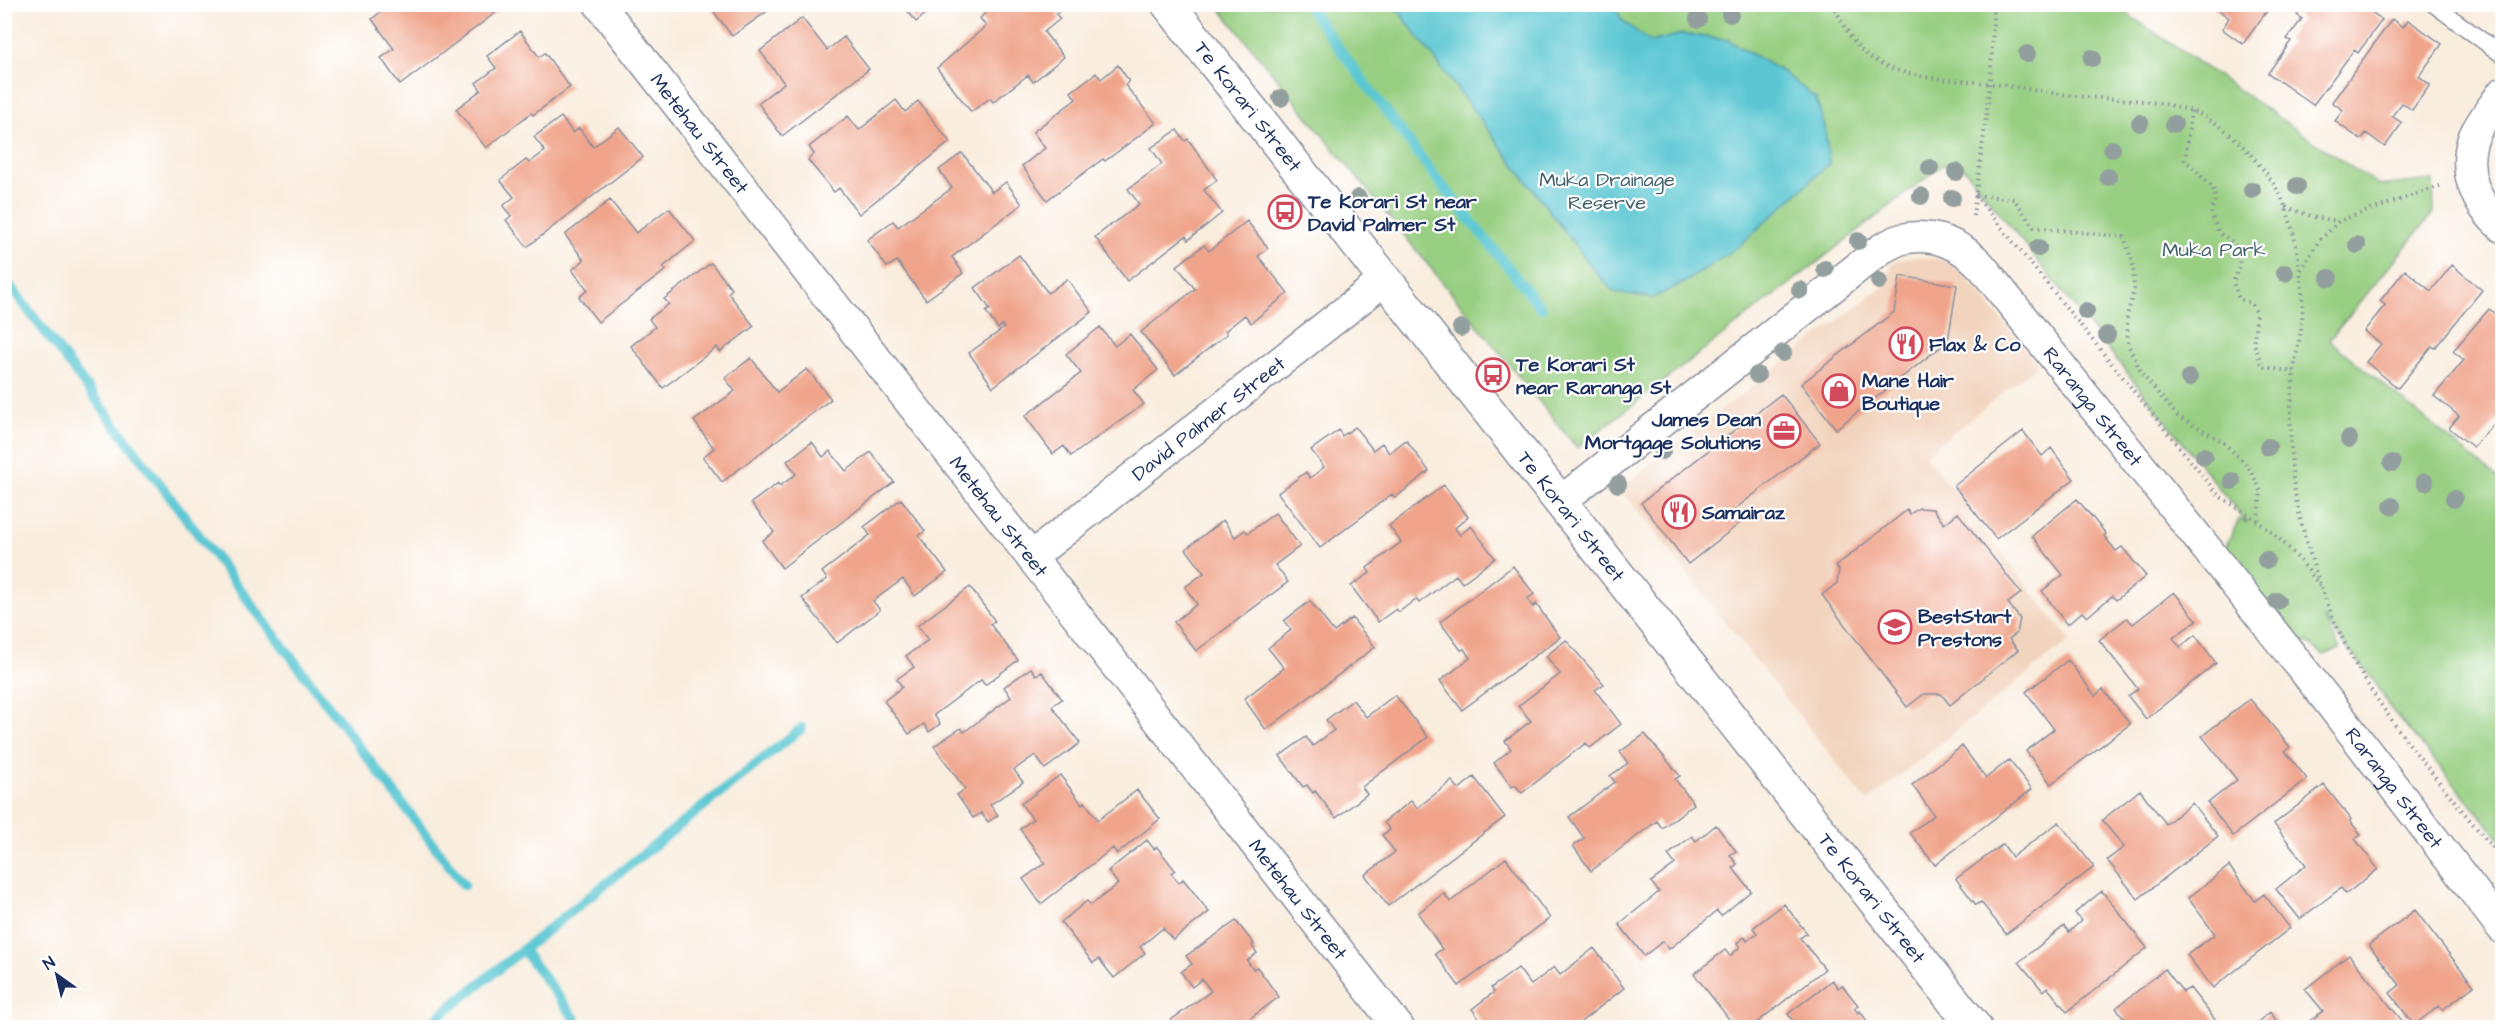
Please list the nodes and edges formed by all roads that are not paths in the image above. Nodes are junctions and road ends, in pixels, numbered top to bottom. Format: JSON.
{"nodes":[{"id":1,"x":600,"y":4,"type":"edge"},
{"id":2,"x":1168,"y":4,"type":"edge"},
{"id":3,"x":2433,"y":4,"type":"edge"},
{"id":4,"x":2502,"y":55,"type":"edge"},
{"id":5,"x":2502,"y":93,"type":"edge"},
{"id":6,"x":2502,"y":227,"type":"edge"},
{"id":7,"x":1386,"y":279,"type":"junction"},
{"id":8,"x":1561,"y":501,"type":"junction"},
{"id":9,"x":1031,"y":557,"type":"junction"},
{"id":10,"x":2502,"y":928,"type":"edge"},
{"id":11,"x":1399,"y":1028,"type":"edge"},
{"id":12,"x":1975,"y":1028,"type":"edge"}],
"edges":[{"from":1,"to":9,"type":"street","name":"Metehau Street"},
{"from":2,"to":7,"type":"street","name":"Te Korari Street"},
{"from":3,"to":4,"type":"lane"},
{"from":5,"to":6,"type":"street"},
{"from":7,"to":8,"type":"street","name":"Te Korari Street"},
{"from":7,"to":9,"type":"street","name":"David Palmer Street"},
{"from":8,"to":10,"type":"street","name":"Raranga Street"},
{"from":8,"to":12,"type":"street","name":"Te Korari Street"},
{"from":9,"to":11,"type":"street","name":"Metehau Street"}]}
